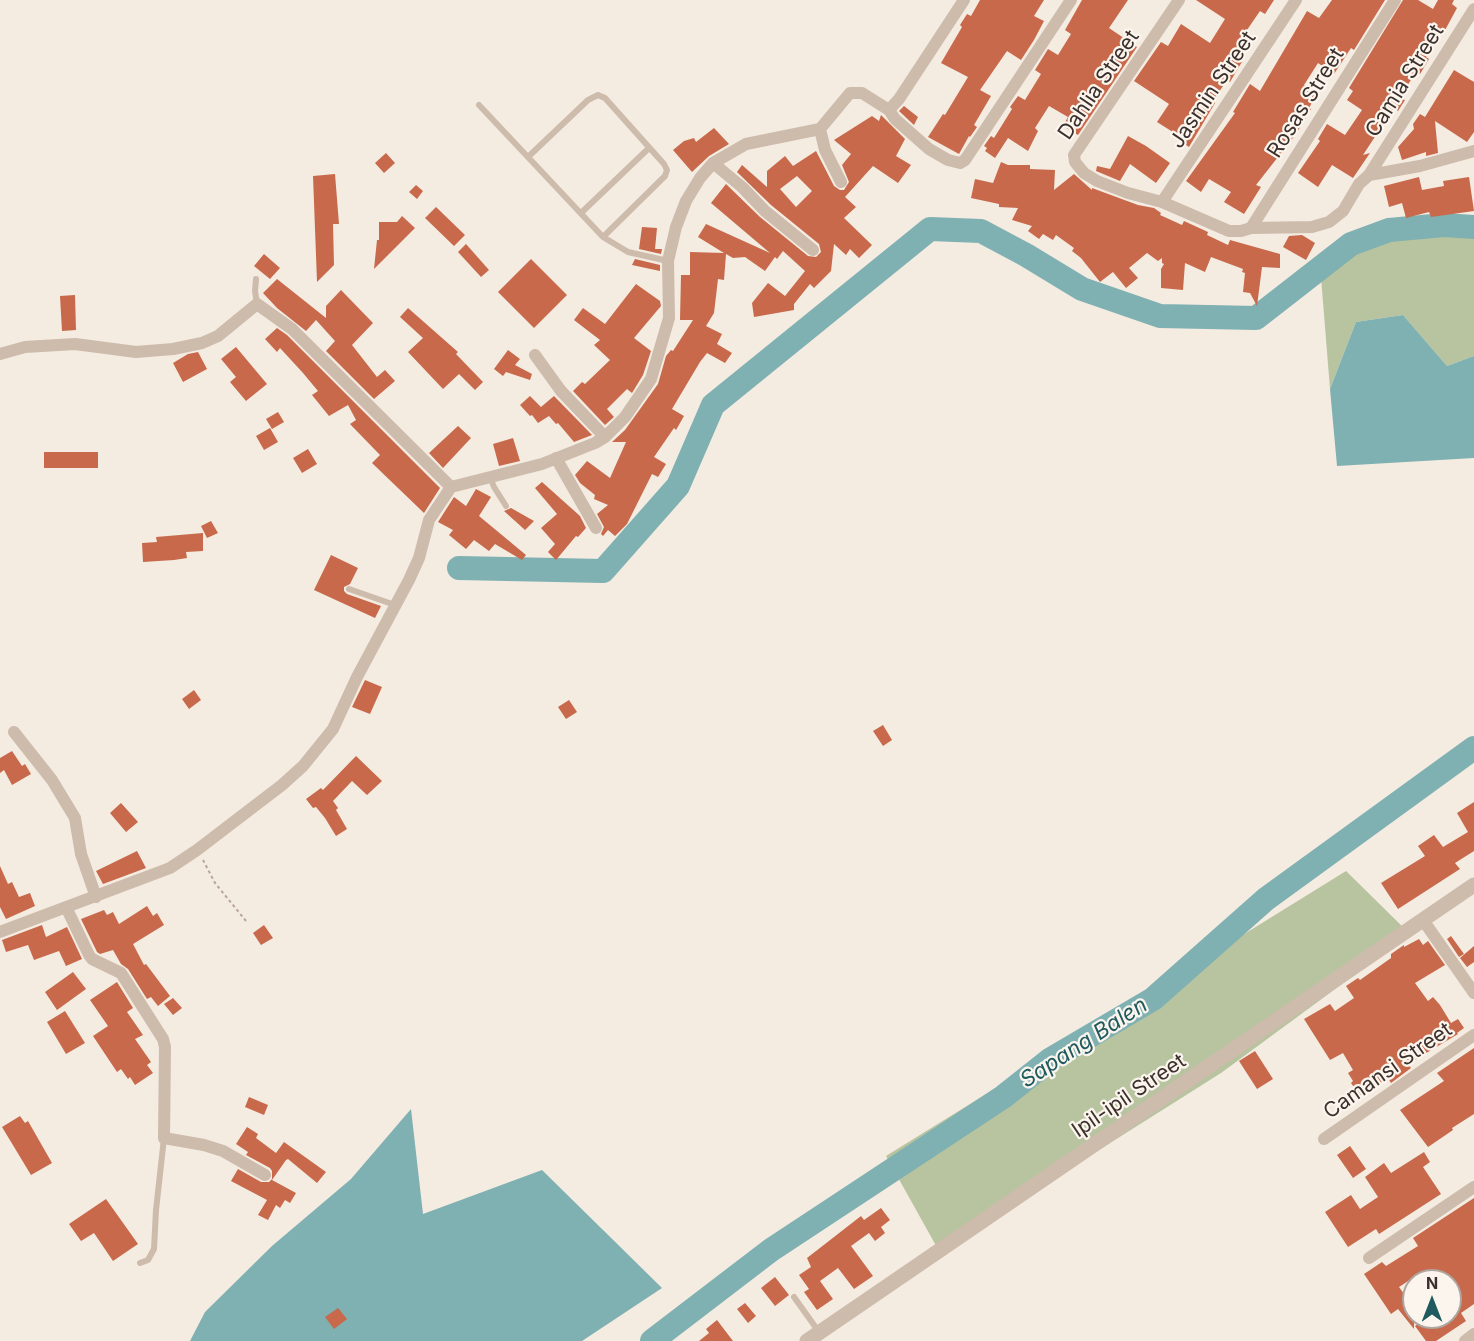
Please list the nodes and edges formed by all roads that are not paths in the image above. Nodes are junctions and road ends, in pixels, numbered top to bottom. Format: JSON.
{"nodes":[{"id":1,"x":964,"y":0,"type":"edge"},
{"id":2,"x":1071,"y":0,"type":"edge"},
{"id":3,"x":1179,"y":0,"type":"edge"},
{"id":4,"x":1296,"y":0,"type":"edge"},
{"id":5,"x":1395,"y":0,"type":"edge"},
{"id":6,"x":1474,"y":9,"type":"edge"},
{"id":7,"x":479,"y":105,"type":"dead end"},
{"id":8,"x":890,"y":110,"type":"junction"},
{"id":9,"x":820,"y":129,"type":"junction"},
{"id":10,"x":649,"y":148,"type":"junction"},
{"id":11,"x":1474,"y":151,"type":"edge"},
{"id":12,"x":528,"y":157,"type":"junction"},
{"id":13,"x":713,"y":163,"type":"junction"},
{"id":14,"x":1369,"y":175,"type":"junction"},
{"id":15,"x":841,"y":182,"type":"dead end"},
{"id":16,"x":1162,"y":202,"type":"junction"},
{"id":17,"x":581,"y":213,"type":"junction"},
{"id":18,"x":1251,"y":228,"type":"junction"},
{"id":19,"x":603,"y":237,"type":"junction"},
{"id":20,"x":813,"y":250,"type":"dead end"},
{"id":21,"x":668,"y":261,"type":"junction"},
{"id":22,"x":256,"y":279,"type":"dead end"},
{"id":23,"x":257,"y":304,"type":"junction"},
{"id":24,"x":0,"y":354,"type":"edge"},
{"id":25,"x":535,"y":355,"type":"dead end"},
{"id":26,"x":605,"y":436,"type":"junction"},
{"id":27,"x":556,"y":458,"type":"junction"},
{"id":28,"x":490,"y":477,"type":"junction"},
{"id":29,"x":451,"y":487,"type":"junction"},
{"id":30,"x":506,"y":506,"type":"dead end"},
{"id":31,"x":596,"y":528,"type":"dead end"},
{"id":32,"x":350,"y":589,"type":"dead end"},
{"id":33,"x":396,"y":606,"type":"junction"},
{"id":34,"x":14,"y":732,"type":"dead end"},
{"id":35,"x":1474,"y":885,"type":"edge"},
{"id":36,"x":96,"y":897,"type":"junction"},
{"id":37,"x":66,"y":908,"type":"junction"},
{"id":38,"x":1423,"y":920,"type":"junction"},
{"id":39,"x":0,"y":932,"type":"edge"},
{"id":40,"x":1474,"y":993,"type":"edge"},
{"id":41,"x":1474,"y":1035,"type":"edge"},
{"id":42,"x":164,"y":1138,"type":"junction"},
{"id":43,"x":1324,"y":1139,"type":"dead end"},
{"id":44,"x":265,"y":1174,"type":"dead end"},
{"id":45,"x":1474,"y":1187,"type":"edge"},
{"id":46,"x":1369,"y":1258,"type":"dead end"},
{"id":47,"x":140,"y":1263,"type":"dead end"},
{"id":48,"x":794,"y":1297,"type":"dead end"},
{"id":49,"x":1474,"y":1334,"type":"edge"},
{"id":50,"x":813,"y":1337,"type":"edge"},
{"id":51,"x":1465,"y":1341,"type":"edge"}],
"edges":[{"from":1,"to":8,"type":"street"},
{"from":2,"to":8,"type":"street"},
{"from":3,"to":16,"type":"street","name":"Dahlia Street"},
{"from":4,"to":16,"type":"street","name":"Jasmin Street"},
{"from":5,"to":18,"type":"street","name":"Rosas Street"},
{"from":6,"to":14,"type":"street","name":"Camia Street"},
{"from":7,"to":12,"type":"lane"},
{"from":8,"to":9,"type":"street"},
{"from":9,"to":13,"type":"street"},
{"from":9,"to":15,"type":"street"},
{"from":10,"to":12,"type":"lane"},
{"from":10,"to":17,"type":"lane"},
{"from":10,"to":19,"type":"lane"},
{"from":11,"to":14,"type":"street"},
{"from":12,"to":17,"type":"lane"},
{"from":13,"to":20,"type":"street"},
{"from":13,"to":21,"type":"street"},
{"from":14,"to":18,"type":"street","name":"Camia Street"},
{"from":16,"to":18,"type":"street"},
{"from":17,"to":19,"type":"lane"},
{"from":19,"to":21,"type":"lane"},
{"from":21,"to":26,"type":"street"},
{"from":22,"to":23,"type":"lane"},
{"from":23,"to":24,"type":"street"},
{"from":23,"to":29,"type":"street"},
{"from":25,"to":26,"type":"street"},
{"from":26,"to":27,"type":"street"},
{"from":27,"to":28,"type":"street"},
{"from":27,"to":31,"type":"street"},
{"from":28,"to":29,"type":"street"},
{"from":28,"to":30,"type":"lane"},
{"from":29,"to":33,"type":"street"},
{"from":32,"to":33,"type":"lane"},
{"from":33,"to":36,"type":"street"},
{"from":34,"to":36,"type":"street"},
{"from":35,"to":38,"type":"street","name":"Ipil-ipil Street"},
{"from":36,"to":37,"type":"street"},
{"from":37,"to":39,"type":"street"},
{"from":37,"to":42,"type":"street"},
{"from":38,"to":40,"type":"street"},
{"from":38,"to":50,"type":"street","name":"Ipil-ipil Street"},
{"from":41,"to":43,"type":"street","name":"Camansi Street"},
{"from":42,"to":44,"type":"street"},
{"from":42,"to":47,"type":"lane"},
{"from":45,"to":46,"type":"street"},
{"from":48,"to":50,"type":"lane"},
{"from":49,"to":51,"type":"street"}]}
